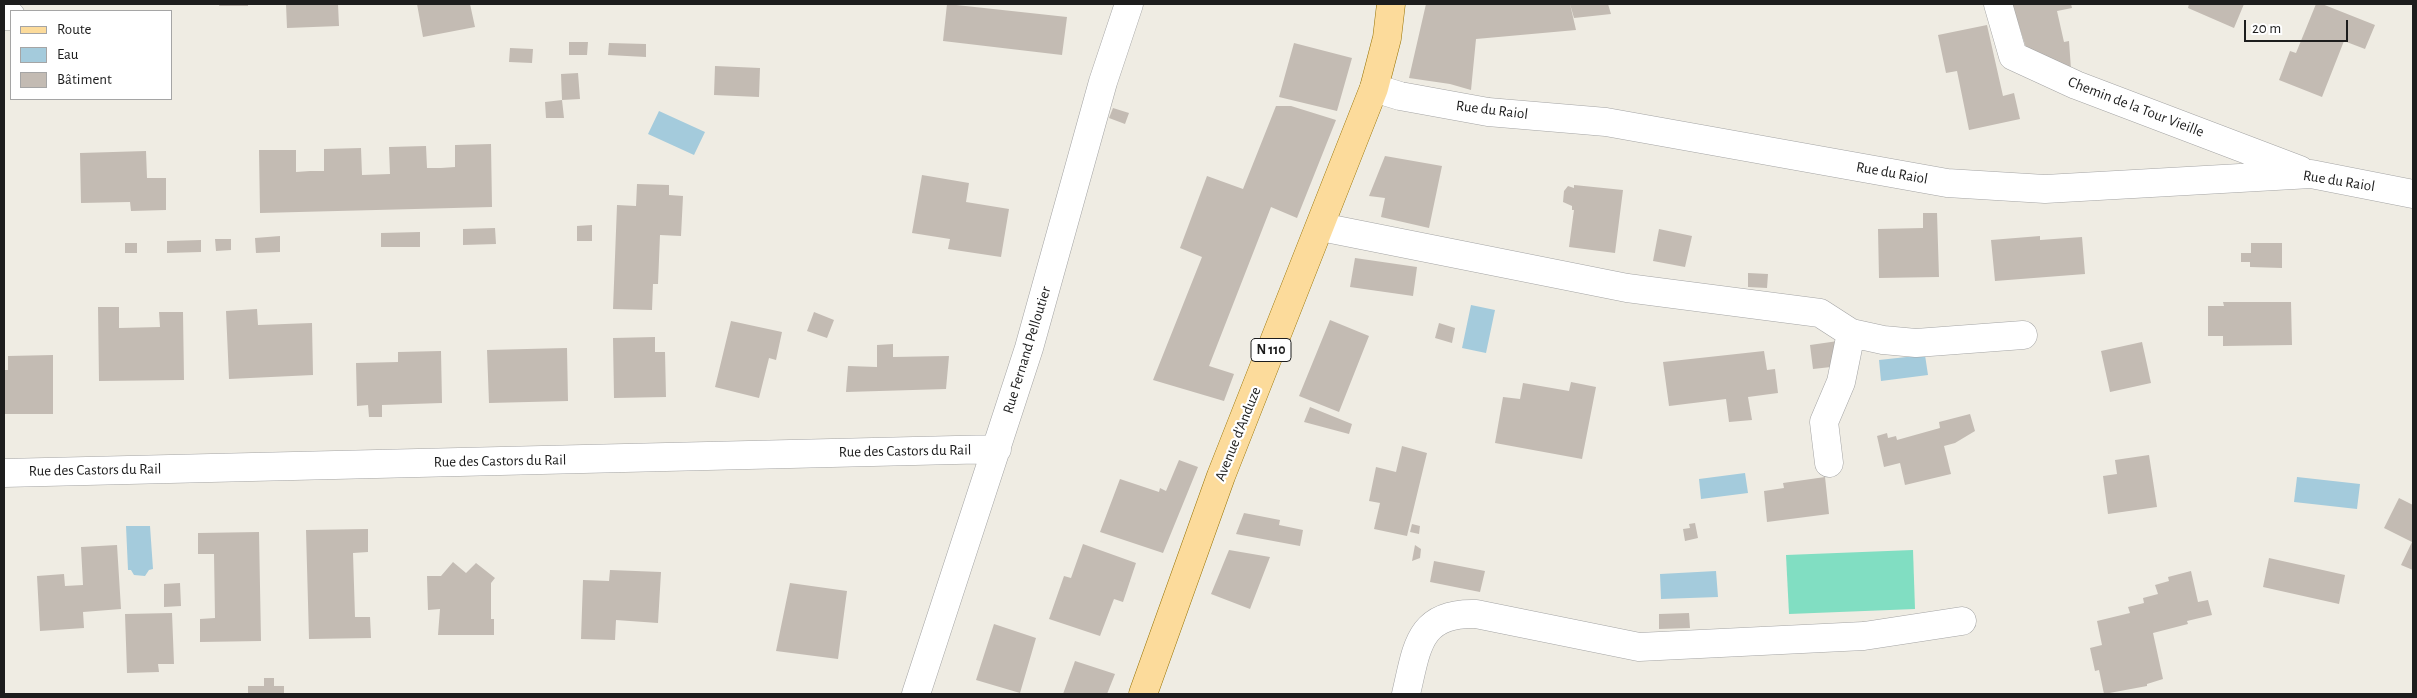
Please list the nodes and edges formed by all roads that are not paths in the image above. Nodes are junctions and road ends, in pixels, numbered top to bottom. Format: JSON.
{"nodes":[{"id":1,"x":1129,"y":4,"type":"edge"},
{"id":2,"x":1391,"y":4,"type":"edge"},
{"id":3,"x":1998,"y":4,"type":"edge"},
{"id":4,"x":1374,"y":88,"type":"junction"},
{"id":5,"x":2311,"y":174,"type":"junction"},
{"id":6,"x":2413,"y":194,"type":"edge"},
{"id":7,"x":1321,"y":227,"type":"junction"},
{"id":8,"x":1852,"y":333,"type":"junction"},
{"id":9,"x":2023,"y":335,"type":"dead end"},
{"id":10,"x":997,"y":448,"type":"junction"},
{"id":11,"x":1829,"y":463,"type":"dead end"},
{"id":12,"x":4,"y":472,"type":"edge"},
{"id":13,"x":1962,"y":621,"type":"dead end"},
{"id":14,"x":916,"y":694,"type":"edge"},
{"id":15,"x":1143,"y":694,"type":"edge"},
{"id":16,"x":1406,"y":694,"type":"edge"}],
"edges":[{"from":1,"to":10,"type":"street","name":"Rue Fernand Pelloutier"},
{"from":2,"to":4,"type":"main road","name":"Avenue d'Anduze","number":"N 110"},
{"from":3,"to":5,"type":"street","name":"Chemin de la Tour Vieille"},
{"from":4,"to":5,"type":"street","name":"Rue du Raiol"},
{"from":4,"to":7,"type":"main road","name":"Avenue d'Anduze","number":"N 110"},
{"from":5,"to":6,"type":"street","name":"Rue du Raiol"},
{"from":7,"to":8,"type":"street"},
{"from":7,"to":15,"type":"main road","name":"Avenue d'Anduze","number":"N 110"},
{"from":8,"to":9,"type":"street"},
{"from":8,"to":11,"type":"street"},
{"from":10,"to":12,"type":"street","name":"Rue des Castors du Rail"},
{"from":10,"to":14,"type":"street","name":"Rue Fernand Pelloutier"},
{"from":13,"to":16,"type":"street"}]}
